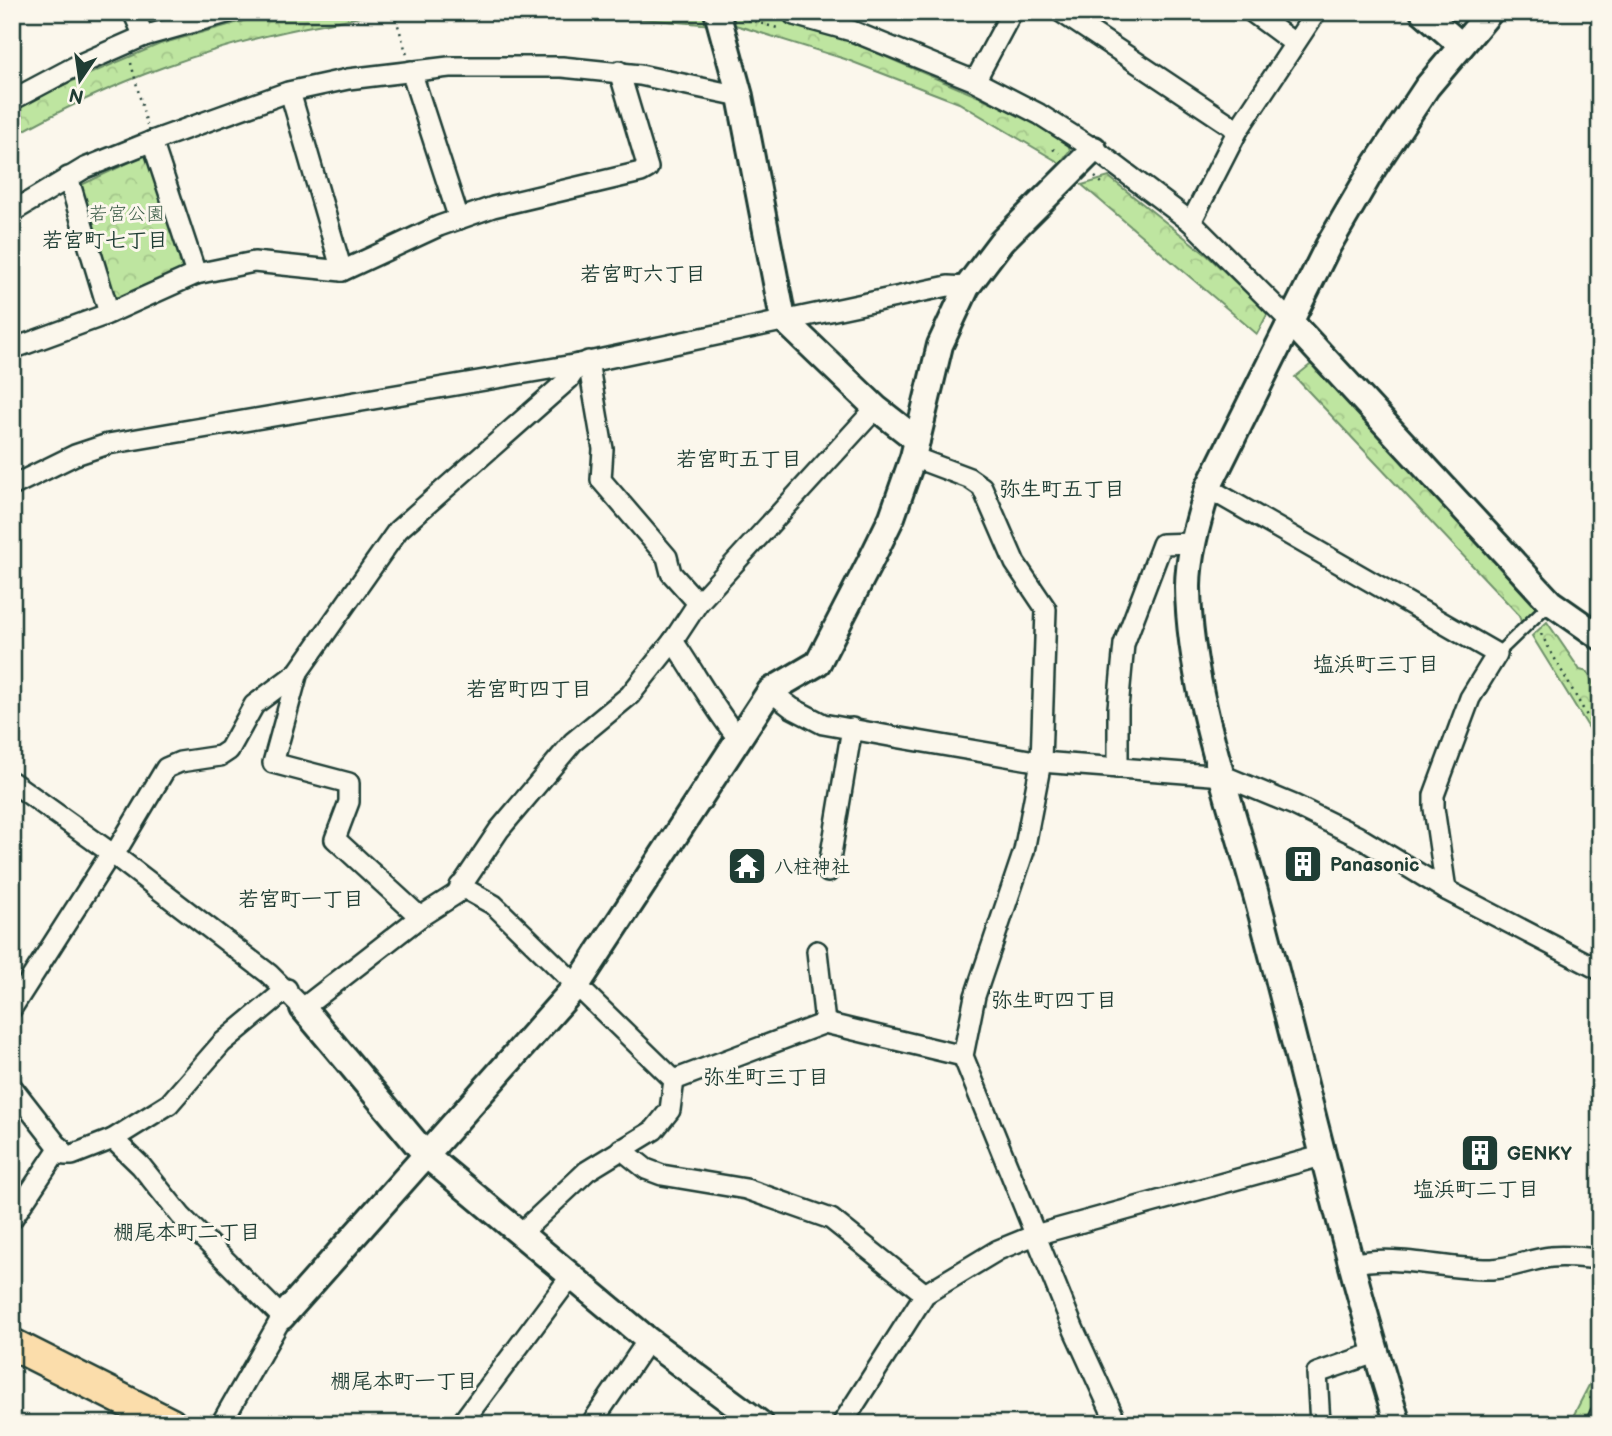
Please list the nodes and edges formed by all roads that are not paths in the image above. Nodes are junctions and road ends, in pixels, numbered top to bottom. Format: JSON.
{"nodes":[{"id":1,"x":133,"y":12,"type":"edge"},
{"id":2,"x":230,"y":12,"type":"edge"},
{"id":3,"x":794,"y":12,"type":"edge"},
{"id":4,"x":1012,"y":12,"type":"edge"},
{"id":5,"x":1061,"y":12,"type":"edge"},
{"id":6,"x":1252,"y":12,"type":"edge"},
{"id":7,"x":1316,"y":12,"type":"edge"},
{"id":8,"x":1423,"y":12,"type":"edge"},
{"id":9,"x":1490,"y":12,"type":"edge"},
{"id":10,"x":727,"y":15,"type":"edge"},
{"id":11,"x":144,"y":36,"type":"junction"},
{"id":12,"x":1294,"y":43,"type":"junction"},
{"id":13,"x":1461,"y":45,"type":"junction"},
{"id":14,"x":411,"y":71,"type":"junction"},
{"id":15,"x":619,"y":71,"type":"junction"},
{"id":16,"x":975,"y":81,"type":"junction"},
{"id":17,"x":290,"y":92,"type":"junction"},
{"id":18,"x":740,"y":96,"type":"junction"},
{"id":19,"x":12,"y":100,"type":"edge"},
{"id":20,"x":1238,"y":130,"type":"junction"},
{"id":21,"x":152,"y":141,"type":"junction"},
{"id":22,"x":1094,"y":149,"type":"junction"},
{"id":23,"x":68,"y":177,"type":"junction"},
{"id":24,"x":12,"y":212,"type":"edge"},
{"id":25,"x":459,"y":219,"type":"junction"},
{"id":26,"x":1191,"y":222,"type":"junction"},
{"id":27,"x":342,"y":271,"type":"junction"},
{"id":28,"x":196,"y":274,"type":"junction"},
{"id":29,"x":967,"y":287,"type":"junction"},
{"id":30,"x":109,"y":313,"type":"junction"},
{"id":31,"x":783,"y":319,"type":"junction"},
{"id":32,"x":1292,"y":323,"type":"junction"},
{"id":33,"x":12,"y":349,"type":"edge"},
{"id":34,"x":584,"y":362,"type":"junction"},
{"id":35,"x":876,"y":408,"type":"junction"},
{"id":36,"x":915,"y":448,"type":"junction"},
{"id":37,"x":12,"y":486,"type":"edge"},
{"id":38,"x":1208,"y":488,"type":"junction"},
{"id":39,"x":1194,"y":543,"type":"junction"},
{"id":40,"x":698,"y":603,"type":"junction"},
{"id":41,"x":1550,"y":603,"type":"junction"},
{"id":42,"x":1600,"y":637,"type":"edge"},
{"id":43,"x":673,"y":641,"type":"junction"},
{"id":44,"x":1497,"y":653,"type":"junction"},
{"id":45,"x":298,"y":672,"type":"junction"},
{"id":46,"x":770,"y":691,"type":"junction"},
{"id":47,"x":852,"y":728,"type":"junction"},
{"id":48,"x":737,"y":737,"type":"junction"},
{"id":49,"x":1041,"y":762,"type":"junction"},
{"id":50,"x":1118,"y":768,"type":"junction"},
{"id":51,"x":1224,"y":776,"type":"junction"},
{"id":52,"x":12,"y":782,"type":"edge"},
{"id":53,"x":112,"y":854,"type":"junction"},
{"id":54,"x":828,"y":872,"type":"dead end"},
{"id":55,"x":460,"y":886,"type":"junction"},
{"id":56,"x":1446,"y":890,"type":"junction"},
{"id":57,"x":420,"y":917,"type":"junction"},
{"id":58,"x":817,"y":951,"type":"dead end"},
{"id":59,"x":1600,"y":970,"type":"edge"},
{"id":60,"x":578,"y":984,"type":"junction"},
{"id":61,"x":287,"y":989,"type":"junction"},
{"id":62,"x":303,"y":1008,"type":"junction"},
{"id":63,"x":12,"y":1009,"type":"edge"},
{"id":64,"x":825,"y":1023,"type":"junction"},
{"id":65,"x":963,"y":1056,"type":"junction"},
{"id":66,"x":674,"y":1080,"type":"junction"},
{"id":67,"x":12,"y":1087,"type":"edge"},
{"id":68,"x":114,"y":1139,"type":"junction"},
{"id":69,"x":60,"y":1147,"type":"junction"},
{"id":70,"x":621,"y":1149,"type":"junction"},
{"id":71,"x":426,"y":1156,"type":"junction"},
{"id":72,"x":1325,"y":1156,"type":"junction"},
{"id":73,"x":12,"y":1219,"type":"edge"},
{"id":74,"x":521,"y":1233,"type":"junction"},
{"id":75,"x":1035,"y":1235,"type":"junction"},
{"id":76,"x":1600,"y":1259,"type":"edge"},
{"id":77,"x":1351,"y":1264,"type":"junction"},
{"id":78,"x":572,"y":1276,"type":"junction"},
{"id":79,"x":925,"y":1294,"type":"junction"},
{"id":80,"x":282,"y":1317,"type":"junction"},
{"id":81,"x":648,"y":1340,"type":"junction"},
{"id":82,"x":12,"y":1344,"type":"edge"},
{"id":83,"x":1376,"y":1353,"type":"junction"},
{"id":84,"x":1600,"y":1415,"type":"edge"},
{"id":85,"x":171,"y":1424,"type":"edge"},
{"id":86,"x":221,"y":1424,"type":"edge"},
{"id":87,"x":461,"y":1424,"type":"edge"},
{"id":88,"x":591,"y":1424,"type":"edge"},
{"id":89,"x":761,"y":1424,"type":"edge"},
{"id":90,"x":842,"y":1424,"type":"edge"},
{"id":91,"x":1116,"y":1424,"type":"edge"},
{"id":92,"x":1320,"y":1424,"type":"edge"},
{"id":93,"x":1398,"y":1424,"type":"edge"},
{"id":94,"x":1595,"y":1424,"type":"edge"}],
"edges":[{"from":1,"to":11,"type":"street"},
{"from":2,"to":11,"type":"street"},
{"from":3,"to":16,"type":"street"},
{"from":4,"to":16,"type":"street"},
{"from":5,"to":20,"type":"street"},
{"from":6,"to":12,"type":"street"},
{"from":7,"to":12,"type":"street"},
{"from":8,"to":13,"type":"street"},
{"from":9,"to":13,"type":"street"},
{"from":10,"to":18,"type":"street"},
{"from":11,"to":19,"type":"street"},
{"from":12,"to":20,"type":"street"},
{"from":13,"to":32,"type":"street"},
{"from":14,"to":15,"type":"street"},
{"from":14,"to":17,"type":"street"},
{"from":14,"to":25,"type":"street"},
{"from":15,"to":18,"type":"street"},
{"from":15,"to":25,"type":"street"},
{"from":16,"to":22,"type":"street"},
{"from":17,"to":21,"type":"street"},
{"from":17,"to":27,"type":"street"},
{"from":18,"to":31,"type":"street"},
{"from":20,"to":26,"type":"street"},
{"from":21,"to":23,"type":"street"},
{"from":21,"to":28,"type":"street"},
{"from":22,"to":26,"type":"street"},
{"from":22,"to":29,"type":"street"},
{"from":23,"to":24,"type":"street"},
{"from":23,"to":30,"type":"street"},
{"from":25,"to":27,"type":"street"},
{"from":26,"to":32,"type":"street"},
{"from":27,"to":28,"type":"street"},
{"from":28,"to":30,"type":"street"},
{"from":29,"to":31,"type":"street"},
{"from":29,"to":36,"type":"street"},
{"from":30,"to":33,"type":"street"},
{"from":31,"to":34,"type":"street"},
{"from":31,"to":35,"type":"street"},
{"from":32,"to":38,"type":"street"},
{"from":32,"to":41,"type":"street"},
{"from":34,"to":37,"type":"street"},
{"from":34,"to":40,"type":"street"},
{"from":34,"to":45,"type":"street"},
{"from":35,"to":36,"type":"street"},
{"from":35,"to":40,"type":"street"},
{"from":36,"to":46,"type":"street"},
{"from":36,"to":49,"type":"street"},
{"from":38,"to":39,"type":"street"},
{"from":38,"to":44,"type":"street"},
{"from":39,"to":50,"type":"street"},
{"from":39,"to":51,"type":"street"},
{"from":40,"to":43,"type":"street"},
{"from":41,"to":42,"type":"street"},
{"from":41,"to":44,"type":"lane"},
{"from":43,"to":48,"type":"street"},
{"from":43,"to":55,"type":"street"},
{"from":44,"to":56,"type":"street"},
{"from":45,"to":53,"type":"street"},
{"from":45,"to":57,"type":"street"},
{"from":46,"to":47,"type":"street"},
{"from":46,"to":48,"type":"street"},
{"from":47,"to":49,"type":"street"},
{"from":47,"to":54,"type":"street"},
{"from":48,"to":60,"type":"street"},
{"from":49,"to":50,"type":"street"},
{"from":49,"to":65,"type":"street"},
{"from":50,"to":51,"type":"street"},
{"from":51,"to":56,"type":"street"},
{"from":51,"to":72,"type":"street"},
{"from":52,"to":53,"type":"street"},
{"from":53,"to":61,"type":"street"},
{"from":53,"to":63,"type":"street"},
{"from":55,"to":57,"type":"street"},
{"from":55,"to":60,"type":"street"},
{"from":56,"to":59,"type":"street"},
{"from":57,"to":62,"type":"street"},
{"from":58,"to":64,"type":"street"},
{"from":60,"to":66,"type":"street"},
{"from":60,"to":71,"type":"street"},
{"from":61,"to":62,"type":"street"},
{"from":61,"to":68,"type":"street"},
{"from":62,"to":71,"type":"street"},
{"from":64,"to":65,"type":"street"},
{"from":64,"to":66,"type":"street"},
{"from":65,"to":75,"type":"street"},
{"from":66,"to":70,"type":"street"},
{"from":67,"to":69,"type":"street"},
{"from":68,"to":69,"type":"street"},
{"from":68,"to":80,"type":"street"},
{"from":69,"to":73,"type":"street"},
{"from":70,"to":74,"type":"street"},
{"from":70,"to":79,"type":"street"},
{"from":71,"to":74,"type":"street"},
{"from":71,"to":80,"type":"street"},
{"from":72,"to":75,"type":"street"},
{"from":72,"to":77,"type":"street"},
{"from":74,"to":78,"type":"street"},
{"from":75,"to":79,"type":"street"},
{"from":75,"to":91,"type":"street"},
{"from":76,"to":77,"type":"street"},
{"from":77,"to":83,"type":"street"},
{"from":78,"to":81,"type":"street"},
{"from":78,"to":87,"type":"street"},
{"from":79,"to":90,"type":"street"},
{"from":80,"to":86,"type":"street"},
{"from":81,"to":88,"type":"street"},
{"from":81,"to":89,"type":"street"},
{"from":82,"to":85,"type":"main road"},
{"from":83,"to":92,"type":"street"},
{"from":83,"to":93,"type":"street"},
{"from":84,"to":94,"type":"street"}]}
